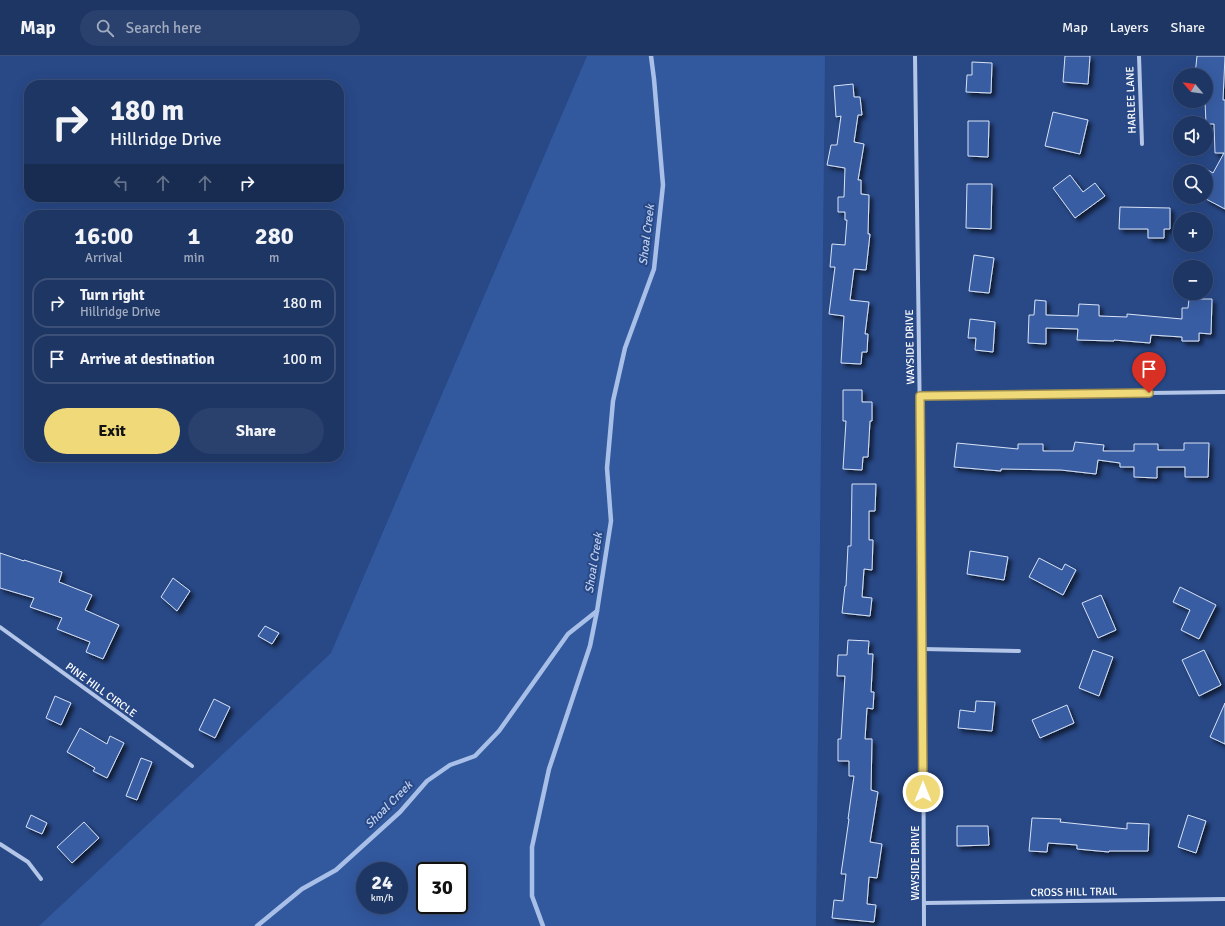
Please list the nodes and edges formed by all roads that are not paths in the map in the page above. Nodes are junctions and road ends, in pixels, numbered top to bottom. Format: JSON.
{"nodes":[{"id":1,"x":916,"y":56,"type":"edge"},
{"id":2,"x":1139,"y":56,"type":"edge"},
{"id":3,"x":1142,"y":144,"type":"dead end"},
{"id":4,"x":1225,"y":392,"type":"edge"},
{"id":5,"x":920,"y":396,"type":"junction"},
{"id":6,"x":0,"y":627,"type":"edge"},
{"id":7,"x":923,"y":649,"type":"junction"},
{"id":8,"x":1019,"y":651,"type":"dead end"},
{"id":9,"x":192,"y":766,"type":"dead end"},
{"id":10,"x":0,"y":844,"type":"edge"},
{"id":11,"x":41,"y":879,"type":"dead end"},
{"id":12,"x":1225,"y":899,"type":"edge"},
{"id":13,"x":924,"y":903,"type":"junction"},
{"id":14,"x":924,"y":926,"type":"edge"}],
"edges":[{"from":1,"to":5,"type":"street","name":"WAYSIDE DRIVE"},
{"from":2,"to":3,"type":"street","name":"HARLEE LANE"},
{"from":4,"to":5,"type":"street"},
{"from":5,"to":7,"type":"street","name":"WAYSIDE DRIVE"},
{"from":6,"to":9,"type":"street","name":"PINE HILL CIRCLE"},
{"from":7,"to":8,"type":"street"},
{"from":7,"to":13,"type":"street","name":"WAYSIDE DRIVE"},
{"from":10,"to":11,"type":"street"},
{"from":12,"to":13,"type":"street","name":"CROSS HILL TRAIL"},
{"from":13,"to":14,"type":"street","name":"WAYSIDE DRIVE"}]}
